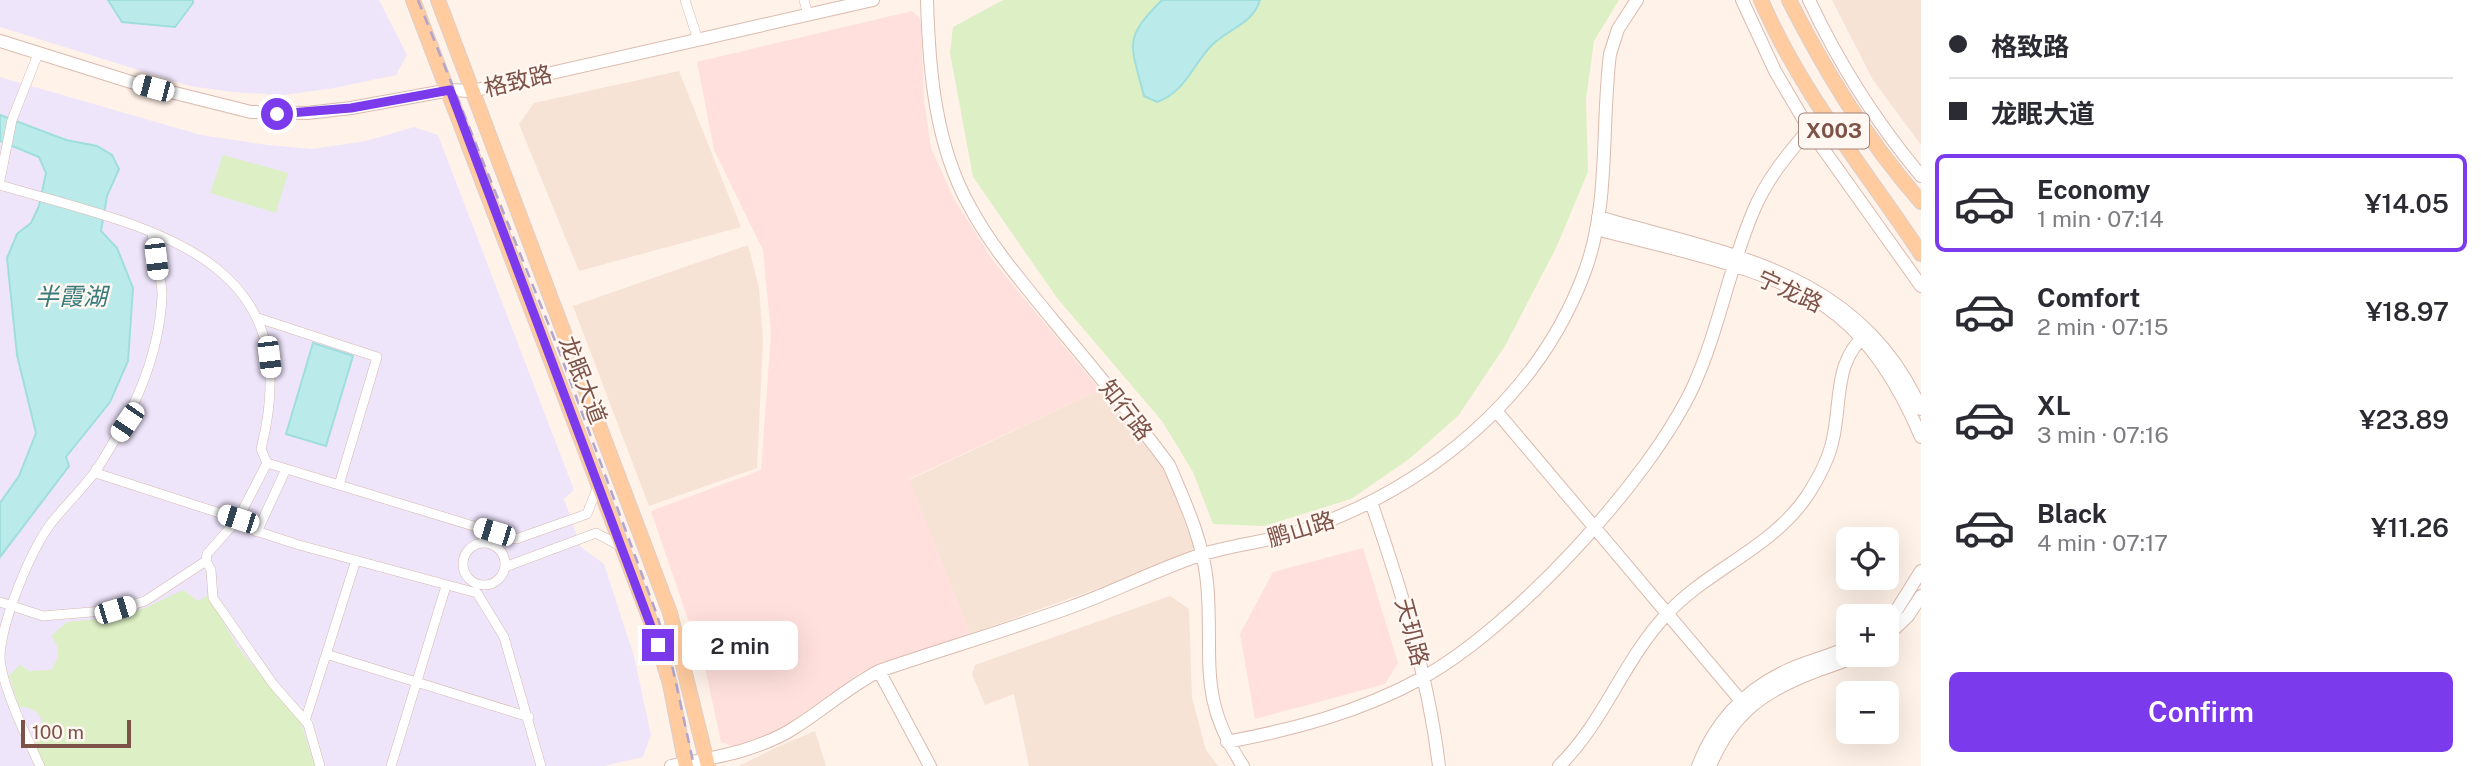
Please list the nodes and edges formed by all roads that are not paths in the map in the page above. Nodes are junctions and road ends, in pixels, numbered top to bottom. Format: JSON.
{"nodes":[{"id":1,"x":413,"y":0,"type":"edge"},
{"id":2,"x":438,"y":0,"type":"edge"},
{"id":3,"x":685,"y":0,"type":"edge"},
{"id":4,"x":804,"y":0,"type":"edge"},
{"id":5,"x":873,"y":0,"type":"edge"},
{"id":6,"x":927,"y":0,"type":"edge"},
{"id":7,"x":936,"y":0,"type":"edge"},
{"id":8,"x":1637,"y":0,"type":"edge"},
{"id":9,"x":1742,"y":0,"type":"edge"},
{"id":10,"x":1761,"y":0,"type":"edge"},
{"id":11,"x":1789,"y":0,"type":"edge"},
{"id":12,"x":1809,"y":0,"type":"edge"},
{"id":13,"x":808,"y":15,"type":"junction"},
{"id":14,"x":698,"y":40,"type":"junction"},
{"id":15,"x":0,"y":41,"type":"edge"},
{"id":16,"x":38,"y":54,"type":"junction"},
{"id":17,"x":934,"y":84,"type":"junction"},
{"id":18,"x":450,"y":90,"type":"junction"},
{"id":19,"x":472,"y":91,"type":"junction"},
{"id":20,"x":1809,"y":129,"type":"junction"},
{"id":21,"x":1921,"y":176,"type":"edge"},
{"id":22,"x":0,"y":180,"type":"edge"},
{"id":23,"x":0,"y":186,"type":"edge"},
{"id":24,"x":1921,"y":202,"type":"edge"},
{"id":25,"x":1597,"y":223,"type":"junction"},
{"id":26,"x":152,"y":234,"type":"junction"},
{"id":27,"x":1921,"y":254,"type":"edge"},
{"id":28,"x":1737,"y":262,"type":"junction"},
{"id":29,"x":1921,"y":286,"type":"edge"},
{"id":30,"x":258,"y":317,"type":"junction"},
{"id":31,"x":1865,"y":335,"type":"junction"},
{"id":32,"x":1921,"y":409,"type":"edge"},
{"id":33,"x":1497,"y":412,"type":"junction"},
{"id":34,"x":1921,"y":438,"type":"edge"},
{"id":35,"x":267,"y":463,"type":"junction"},
{"id":36,"x":96,"y":469,"type":"junction"},
{"id":37,"x":286,"y":469,"type":"junction"},
{"id":38,"x":599,"y":484,"type":"junction"},
{"id":39,"x":339,"y":485,"type":"junction"},
{"id":40,"x":1371,"y":502,"type":"junction"},
{"id":41,"x":238,"y":519,"type":"junction"},
{"id":42,"x":1594,"y":527,"type":"junction"},
{"id":43,"x":257,"y":532,"type":"junction"},
{"id":44,"x":494,"y":532,"type":"junction"},
{"id":45,"x":490,"y":544,"type":"junction"},
{"id":46,"x":622,"y":547,"type":"junction"},
{"id":47,"x":1202,"y":555,"type":"junction"},
{"id":48,"x":355,"y":560,"type":"junction"},
{"id":49,"x":206,"y":561,"type":"junction"},
{"id":50,"x":505,"y":567,"type":"junction"},
{"id":51,"x":1921,"y":571,"type":"edge"},
{"id":52,"x":446,"y":586,"type":"junction"},
{"id":53,"x":479,"y":589,"type":"junction"},
{"id":54,"x":1921,"y":596,"type":"edge"},
{"id":55,"x":0,"y":602,"type":"edge"},
{"id":56,"x":12,"y":605,"type":"junction"},
{"id":57,"x":1899,"y":606,"type":"edge"},
{"id":58,"x":1667,"y":613,"type":"junction"},
{"id":59,"x":1899,"y":625,"type":"edge"},
{"id":60,"x":1836,"y":652,"type":"edge"},
{"id":61,"x":326,"y":654,"type":"junction"},
{"id":62,"x":1836,"y":663,"type":"edge"},
{"id":63,"x":879,"y":671,"type":"junction"},
{"id":64,"x":1424,"y":677,"type":"junction"},
{"id":65,"x":416,"y":682,"type":"junction"},
{"id":66,"x":1744,"y":704,"type":"junction"},
{"id":67,"x":529,"y":717,"type":"junction"},
{"id":68,"x":305,"y":721,"type":"junction"},
{"id":69,"x":1227,"y":742,"type":"junction"},
{"id":70,"x":708,"y":762,"type":"edge"},
{"id":71,"x":681,"y":765,"type":"edge"},
{"id":72,"x":40,"y":766,"type":"edge"},
{"id":73,"x":320,"y":766,"type":"edge"},
{"id":74,"x":391,"y":766,"type":"edge"},
{"id":75,"x":541,"y":766,"type":"edge"},
{"id":76,"x":930,"y":766,"type":"edge"},
{"id":77,"x":1243,"y":766,"type":"edge"},
{"id":78,"x":1439,"y":766,"type":"edge"},
{"id":79,"x":1559,"y":766,"type":"edge"},
{"id":80,"x":1698,"y":766,"type":"edge"},
{"id":81,"x":1710,"y":766,"type":"edge"}],
"edges":[{"from":1,"to":18,"type":"main road","name":"龙眠大道"},
{"from":2,"to":19,"type":"main road","name":"龙眠大道"},
{"from":3,"to":14,"type":"street"},
{"from":4,"to":13,"type":"street"},
{"from":5,"to":13,"type":"street","name":"格致路"},
{"from":6,"to":17,"type":"street","name":"知行路"},
{"from":7,"to":17,"type":"street","name":"知行路"},
{"from":8,"to":25,"type":"street","name":"鹏山路"},
{"from":9,"to":20,"type":"street"},
{"from":10,"to":27,"type":"main road","number":"X003"},
{"from":11,"to":24,"type":"main road","number":"X003"},
{"from":12,"to":21,"type":"street"},
{"from":13,"to":14,"type":"street","name":"格致路"},
{"from":14,"to":19,"type":"street","name":"格致路"},
{"from":15,"to":16,"type":"street","name":"格致路"},
{"from":16,"to":18,"type":"street","name":"格致路"},
{"from":16,"to":22,"type":"street"},
{"from":17,"to":47,"type":"street","name":"知行路"},
{"from":18,"to":19,"type":"street","name":"格致路"},
{"from":18,"to":38,"type":"main road","name":"龙眠大道"},
{"from":19,"to":70,"type":"main road","name":"龙眠大道"},
{"from":20,"to":28,"type":"street"},
{"from":20,"to":29,"type":"street"},
{"from":23,"to":26,"type":"street"},
{"from":25,"to":28,"type":"street","name":"宁龙路"},
{"from":25,"to":33,"type":"street","name":"鹏山路"},
{"from":26,"to":30,"type":"street"},
{"from":26,"to":36,"type":"street"},
{"from":28,"to":31,"type":"street","name":"宁龙路"},
{"from":28,"to":42,"type":"street"},
{"from":30,"to":35,"type":"street"},
{"from":30,"to":39,"type":"street"},
{"from":31,"to":32,"type":"street","name":"宁龙路"},
{"from":31,"to":34,"type":"street","name":"宁龙路"},
{"from":31,"to":58,"type":"street"},
{"from":33,"to":40,"type":"street","name":"鹏山路"},
{"from":33,"to":42,"type":"street"},
{"from":35,"to":37,"type":"street"},
{"from":35,"to":41,"type":"street"},
{"from":36,"to":41,"type":"street"},
{"from":36,"to":56,"type":"street"},
{"from":37,"to":39,"type":"street"},
{"from":37,"to":43,"type":"street"},
{"from":38,"to":44,"type":"street"},
{"from":38,"to":46,"type":"main road","name":"龙眠大道"},
{"from":39,"to":44,"type":"street"},
{"from":40,"to":47,"type":"street","name":"鹏山路"},
{"from":40,"to":64,"type":"street","name":"天玑路"},
{"from":41,"to":43,"type":"street"},
{"from":41,"to":49,"type":"street"},
{"from":42,"to":58,"type":"street"},
{"from":42,"to":64,"type":"street"},
{"from":43,"to":48,"type":"street"},
{"from":44,"to":45,"type":"street"},
{"from":45,"to":50,"type":"street"},
{"from":45,"to":53,"type":"street"},
{"from":46,"to":50,"type":"street"},
{"from":46,"to":71,"type":"main road","name":"龙眠大道"},
{"from":47,"to":63,"type":"street","name":"鹏山路"},
{"from":47,"to":69,"type":"street","name":"知行路"},
{"from":48,"to":52,"type":"street"},
{"from":48,"to":61,"type":"street"},
{"from":49,"to":56,"type":"street"},
{"from":49,"to":68,"type":"street"},
{"from":50,"to":53,"type":"street"},
{"from":51,"to":57,"type":"street"},
{"from":52,"to":53,"type":"street"},
{"from":52,"to":65,"type":"street"},
{"from":53,"to":67,"type":"street"},
{"from":54,"to":59,"type":"street"},
{"from":55,"to":56,"type":"street"},
{"from":56,"to":72,"type":"street"},
{"from":58,"to":66,"type":"street"},
{"from":58,"to":79,"type":"street"},
{"from":60,"to":66,"type":"street"},
{"from":61,"to":65,"type":"street"},
{"from":61,"to":68,"type":"street"},
{"from":62,"to":66,"type":"street"},
{"from":63,"to":70,"type":"street","name":"鹏山路"},
{"from":63,"to":76,"type":"street"},
{"from":64,"to":69,"type":"street"},
{"from":64,"to":78,"type":"street","name":"天玑路"},
{"from":65,"to":67,"type":"street"},
{"from":65,"to":74,"type":"street"},
{"from":66,"to":80,"type":"street"},
{"from":66,"to":81,"type":"street"},
{"from":67,"to":75,"type":"street"},
{"from":68,"to":73,"type":"street"},
{"from":69,"to":77,"type":"street","name":"知行路"},
{"from":70,"to":71,"type":"street","name":"鹏山路"}]}
